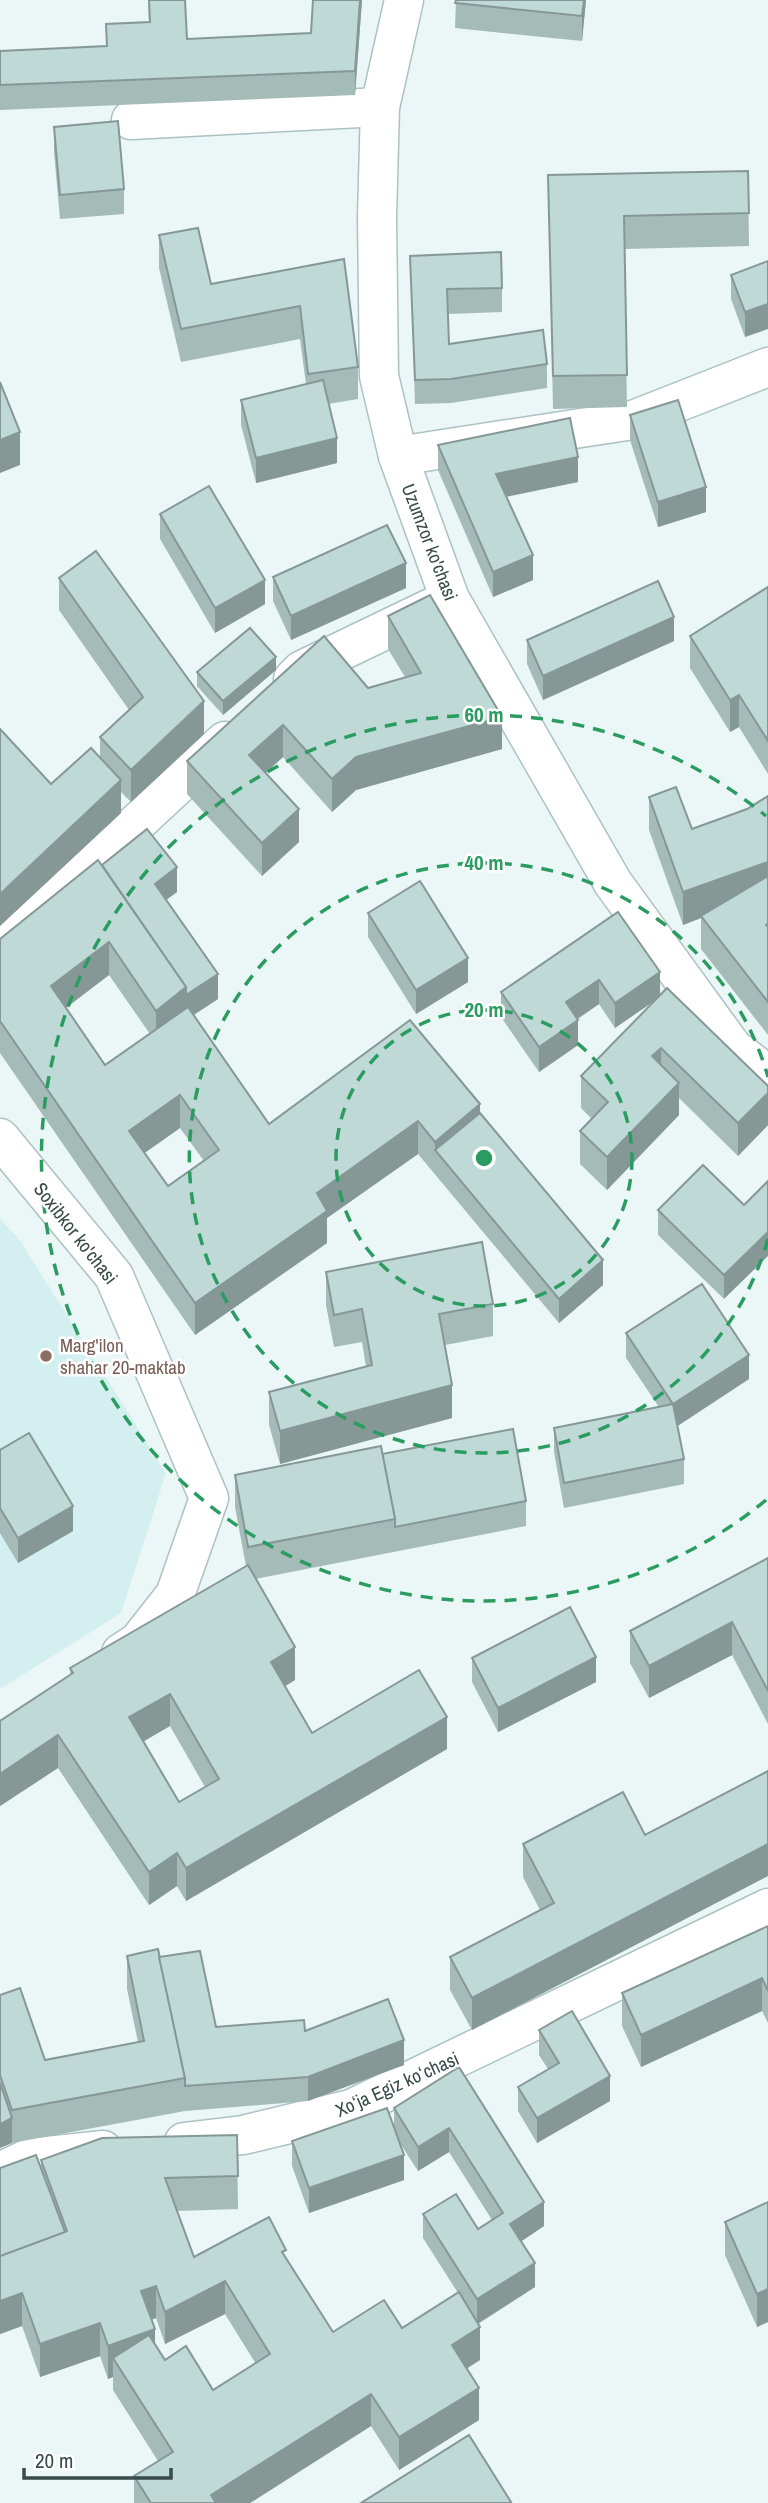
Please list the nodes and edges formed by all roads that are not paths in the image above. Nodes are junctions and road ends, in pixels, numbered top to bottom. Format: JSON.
{"nodes":[{"id":1,"x":404,"y":0,"type":"edge"},
{"id":2,"x":380,"y":107,"type":"junction"},
{"id":3,"x":131,"y":120,"type":"dead end"},
{"id":4,"x":768,"y":367,"type":"edge"},
{"id":5,"x":398,"y":456,"type":"junction"},
{"id":6,"x":450,"y":599,"type":"junction"},
{"id":7,"x":0,"y":950,"type":"edge"},
{"id":8,"x":768,"y":1075,"type":"edge"},
{"id":9,"x":0,"y":1138,"type":"edge"},
{"id":10,"x":92,"y":1673,"type":"edge"},
{"id":11,"x":768,"y":1908,"type":"edge"},
{"id":12,"x":0,"y":2172,"type":"edge"}],
"edges":[{"from":1,"to":2,"type":"street","name":"Uzumzor ko'chasi"},
{"from":2,"to":3,"type":"street"},
{"from":2,"to":5,"type":"street","name":"Uzumzor ko'chasi"},
{"from":4,"to":5,"type":"street"},
{"from":5,"to":6,"type":"street","name":"Uzumzor ko'chasi"},
{"from":6,"to":7,"type":"street"},
{"from":6,"to":8,"type":"street","name":"Uzumzor ko'chasi"},
{"from":9,"to":10,"type":"street","name":"Soxibkor ko'chasi"},
{"from":11,"to":12,"type":"street","name":"Xoʻja Egiz koʻchasi"}]}
